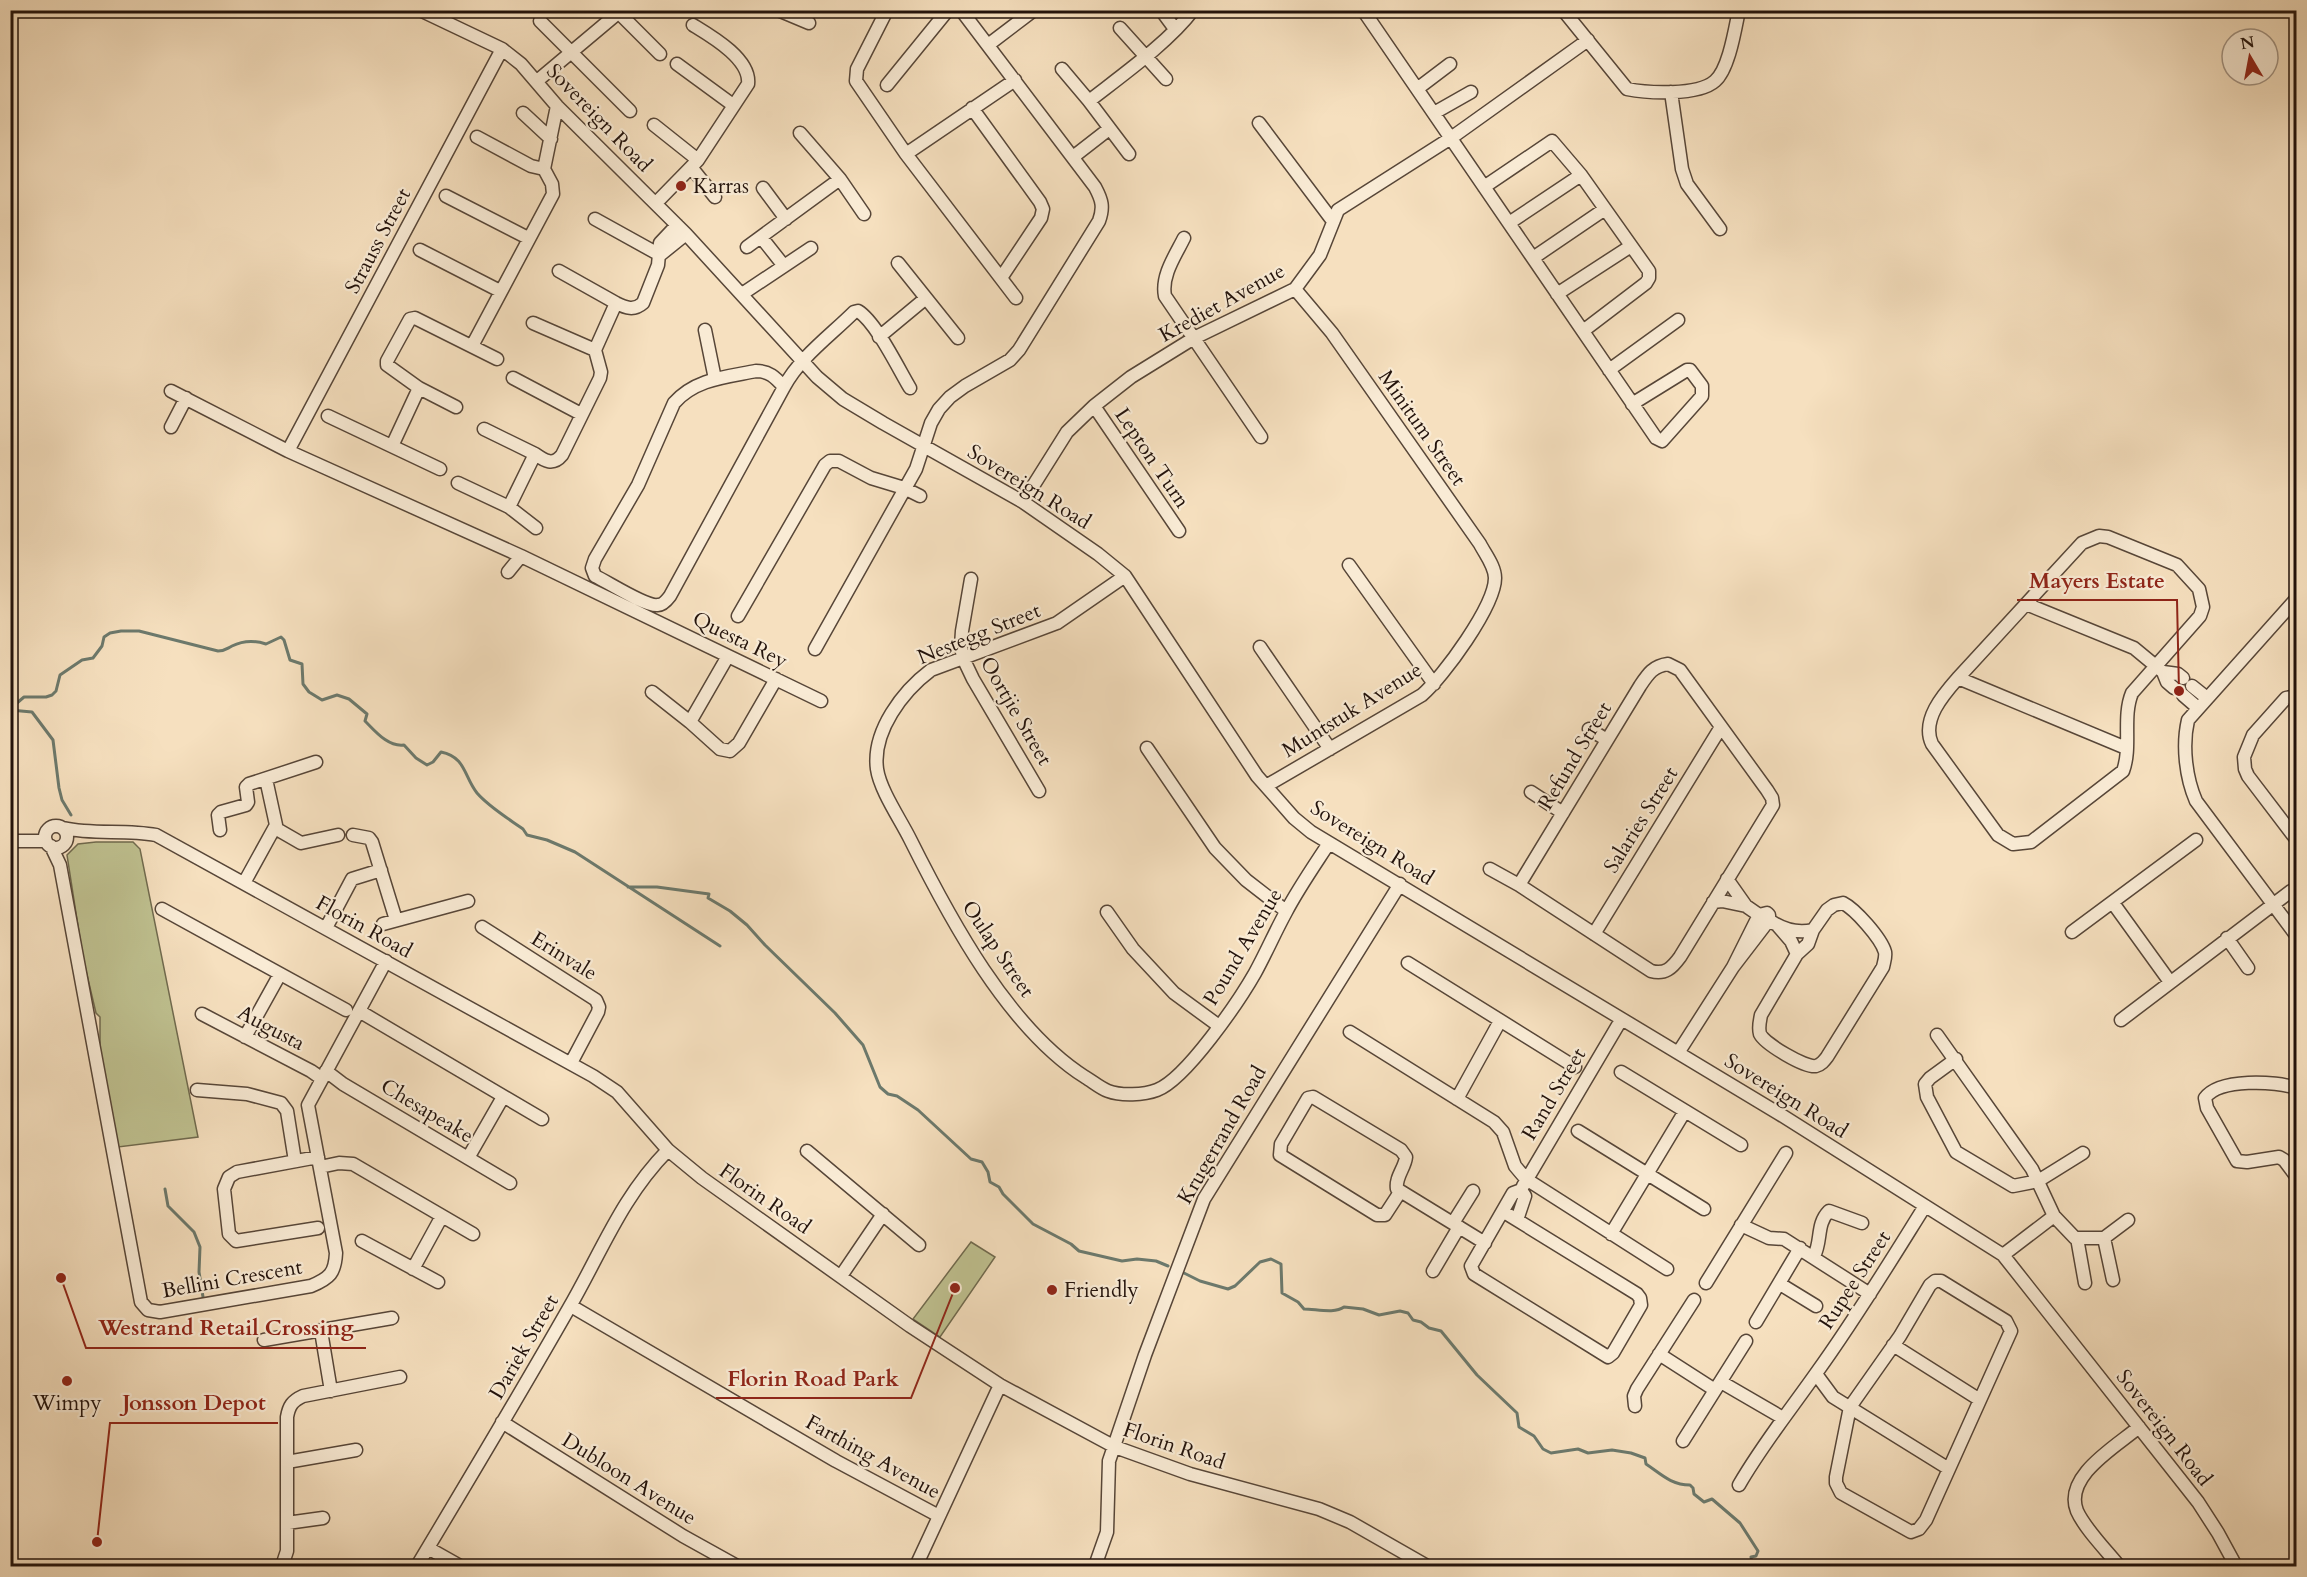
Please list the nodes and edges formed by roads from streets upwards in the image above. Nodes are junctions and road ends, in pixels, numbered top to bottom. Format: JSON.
{"nodes":[{"id":1,"x":420,"y":10,"type":"edge"},
{"id":2,"x":778,"y":10,"type":"edge"},
{"id":3,"x":886,"y":10,"type":"edge"},
{"id":4,"x":948,"y":10,"type":"edge"},
{"id":5,"x":962,"y":10,"type":"edge"},
{"id":6,"x":1034,"y":10,"type":"edge"},
{"id":7,"x":1161,"y":10,"type":"edge"},
{"id":8,"x":1193,"y":10,"type":"edge"},
{"id":9,"x":1379,"y":10,"type":"edge"},
{"id":10,"x":1563,"y":10,"type":"edge"},
{"id":11,"x":1739,"y":10,"type":"edge"},
{"id":12,"x":617,"y":12,"type":"edge"},
{"id":13,"x":1366,"y":14,"type":"edge"},
{"id":14,"x":540,"y":21,"type":"dead end"},
{"id":15,"x":809,"y":24,"type":"dead end"},
{"id":16,"x":693,"y":25,"type":"dead end"},
{"id":17,"x":1120,"y":28,"type":"dead end"},
{"id":18,"x":1175,"y":29,"type":"junction"},
{"id":19,"x":1588,"y":40,"type":"junction"},
{"id":20,"x":988,"y":45,"type":"junction"},
{"id":21,"x":502,"y":49,"type":"junction"},
{"id":22,"x":571,"y":52,"type":"junction"},
{"id":23,"x":660,"y":54,"type":"dead end"},
{"id":24,"x":1145,"y":56,"type":"junction"},
{"id":25,"x":677,"y":64,"type":"dead end"},
{"id":26,"x":1450,"y":64,"type":"dead end"},
{"id":27,"x":1062,"y":69,"type":"dead end"},
{"id":28,"x":1166,"y":79,"type":"dead end"},
{"id":29,"x":1015,"y":80,"type":"junction"},
{"id":30,"x":537,"y":81,"type":"junction"},
{"id":31,"x":887,"y":85,"type":"dead end"},
{"id":32,"x":1417,"y":89,"type":"junction"},
{"id":33,"x":1471,"y":92,"type":"dead end"},
{"id":34,"x":1671,"y":92,"type":"junction"},
{"id":35,"x":1089,"y":101,"type":"junction"},
{"id":36,"x":733,"y":105,"type":"junction"},
{"id":37,"x":557,"y":106,"type":"junction"},
{"id":38,"x":972,"y":108,"type":"junction"},
{"id":39,"x":630,"y":111,"type":"dead end"},
{"id":40,"x":523,"y":113,"type":"dead end"},
{"id":41,"x":1434,"y":113,"type":"junction"},
{"id":42,"x":1259,"y":123,"type":"dead end"},
{"id":43,"x":654,"y":125,"type":"dead end"},
{"id":44,"x":579,"y":127,"type":"junction"},
{"id":45,"x":1109,"y":129,"type":"junction"},
{"id":46,"x":800,"y":133,"type":"dead end"},
{"id":47,"x":552,"y":136,"type":"junction"},
{"id":48,"x":477,"y":137,"type":"dead end"},
{"id":49,"x":1451,"y":138,"type":"junction"},
{"id":50,"x":906,"y":154,"type":"junction"},
{"id":51,"x":1129,"y":154,"type":"dead end"},
{"id":52,"x":1073,"y":157,"type":"junction"},
{"id":53,"x":694,"y":163,"type":"junction"},
{"id":54,"x":544,"y":169,"type":"junction"},
{"id":55,"x":1581,"y":175,"type":"junction"},
{"id":56,"x":840,"y":179,"type":"junction"},
{"id":57,"x":1484,"y":187,"type":"junction"},
{"id":58,"x":763,"y":188,"type":"dead end"},
{"id":59,"x":446,"y":196,"type":"dead end"},
{"id":60,"x":715,"y":197,"type":"dead end"},
{"id":61,"x":656,"y":203,"type":"junction"},
{"id":62,"x":1605,"y":209,"type":"junction"},
{"id":63,"x":864,"y":214,"type":"dead end"},
{"id":64,"x":595,"y":219,"type":"dead end"},
{"id":65,"x":786,"y":219,"type":"junction"},
{"id":66,"x":1332,"y":220,"type":"junction"},
{"id":67,"x":1509,"y":223,"type":"junction"},
{"id":68,"x":1720,"y":229,"type":"dead end"},
{"id":69,"x":682,"y":230,"type":"junction"},
{"id":70,"x":761,"y":237,"type":"junction"},
{"id":71,"x":528,"y":238,"type":"junction"},
{"id":72,"x":1184,"y":238,"type":"dead end"},
{"id":73,"x":1631,"y":246,"type":"junction"},
{"id":74,"x":747,"y":247,"type":"dead end"},
{"id":75,"x":811,"y":248,"type":"dead end"},
{"id":76,"x":420,"y":250,"type":"dead end"},
{"id":77,"x":660,"y":255,"type":"junction"},
{"id":78,"x":1533,"y":258,"type":"junction"},
{"id":79,"x":898,"y":263,"type":"dead end"},
{"id":80,"x":784,"y":266,"type":"junction"},
{"id":81,"x":559,"y":271,"type":"dead end"},
{"id":82,"x":1000,"y":278,"type":"junction"},
{"id":83,"x":1295,"y":290,"type":"junction"},
{"id":84,"x":500,"y":291,"type":"junction"},
{"id":85,"x":742,"y":294,"type":"junction"},
{"id":86,"x":1557,"y":294,"type":"junction"},
{"id":87,"x":926,"y":298,"type":"junction"},
{"id":88,"x":1016,"y":298,"type":"dead end"},
{"id":89,"x":616,"y":303,"type":"junction"},
{"id":90,"x":1678,"y":320,"type":"dead end"},
{"id":91,"x":533,"y":323,"type":"dead end"},
{"id":92,"x":705,"y":330,"type":"dead end"},
{"id":93,"x":1583,"y":331,"type":"junction"},
{"id":94,"x":879,"y":337,"type":"junction"},
{"id":95,"x":958,"y":338,"type":"dead end"},
{"id":96,"x":1194,"y":338,"type":"junction"},
{"id":97,"x":472,"y":346,"type":"junction"},
{"id":98,"x":595,"y":350,"type":"junction"},
{"id":99,"x":497,"y":359,"type":"dead end"},
{"id":100,"x":803,"y":361,"type":"junction"},
{"id":101,"x":1609,"y":370,"type":"junction"},
{"id":102,"x":513,"y":378,"type":"dead end"},
{"id":103,"x":715,"y":379,"type":"junction"},
{"id":104,"x":784,"y":387,"type":"junction"},
{"id":105,"x":419,"y":388,"type":"junction"},
{"id":106,"x":910,"y":388,"type":"dead end"},
{"id":107,"x":171,"y":391,"type":"dead end"},
{"id":108,"x":186,"y":398,"type":"junction"},
{"id":109,"x":1632,"y":404,"type":"junction"},
{"id":110,"x":1094,"y":406,"type":"junction"},
{"id":111,"x":456,"y":407,"type":"dead end"},
{"id":112,"x":581,"y":414,"type":"junction"},
{"id":113,"x":328,"y":416,"type":"dead end"},
{"id":114,"x":171,"y":427,"type":"dead end"},
{"id":115,"x":484,"y":429,"type":"dead end"},
{"id":116,"x":1261,"y":437,"type":"dead end"},
{"id":117,"x":923,"y":445,"type":"junction"},
{"id":118,"x":392,"y":446,"type":"junction"},
{"id":119,"x":288,"y":451,"type":"junction"},
{"id":120,"x":535,"y":454,"type":"junction"},
{"id":121,"x":440,"y":469,"type":"dead end"},
{"id":122,"x":458,"y":483,"type":"dead end"},
{"id":123,"x":904,"y":488,"type":"junction"},
{"id":124,"x":920,"y":496,"type":"dead end"},
{"id":125,"x":1023,"y":502,"type":"junction"},
{"id":126,"x":509,"y":507,"type":"junction"},
{"id":127,"x":536,"y":528,"type":"dead end"},
{"id":128,"x":1179,"y":531,"type":"dead end"},
{"id":129,"x":521,"y":556,"type":"junction"},
{"id":130,"x":1349,"y":565,"type":"dead end"},
{"id":131,"x":508,"y":572,"type":"dead end"},
{"id":132,"x":1125,"y":576,"type":"junction"},
{"id":133,"x":971,"y":579,"type":"dead end"},
{"id":134,"x":1490,"y":599,"type":"joint"},
{"id":135,"x":2296,"y":599,"type":"edge"},
{"id":136,"x":2026,"y":604,"type":"junction"},
{"id":137,"x":738,"y":616,"type":"dead end"},
{"id":138,"x":1260,"y":647,"type":"dead end"},
{"id":139,"x":815,"y":649,"type":"dead end"},
{"id":140,"x":728,"y":656,"type":"junction"},
{"id":141,"x":963,"y":658,"type":"junction"},
{"id":142,"x":2159,"y":669,"type":"junction"},
{"id":143,"x":1958,"y":678,"type":"junction"},
{"id":144,"x":776,"y":679,"type":"junction"},
{"id":145,"x":1434,"y":684,"type":"junction"},
{"id":146,"x":2183,"y":687,"type":"junction"},
{"id":147,"x":652,"y":692,"type":"dead end"},
{"id":148,"x":2296,"y":696,"type":"edge"},
{"id":149,"x":2206,"y":698,"type":"junction"},
{"id":150,"x":821,"y":701,"type":"dead end"},
{"id":151,"x":2198,"y":708,"type":"junction"},
{"id":152,"x":690,"y":722,"type":"junction"},
{"id":153,"x":1721,"y":727,"type":"junction"},
{"id":154,"x":1589,"y":729,"type":"dead end"},
{"id":155,"x":1607,"y":740,"type":"junction"},
{"id":156,"x":1147,"y":748,"type":"dead end"},
{"id":157,"x":2126,"y":748,"type":"junction"},
{"id":158,"x":1330,"y":749,"type":"junction"},
{"id":159,"x":878,"y":753,"type":"joint"},
{"id":160,"x":316,"y":762,"type":"dead end"},
{"id":161,"x":266,"y":779,"type":"junction"},
{"id":162,"x":1266,"y":786,"type":"junction"},
{"id":163,"x":1039,"y":790,"type":"dead end"},
{"id":164,"x":1531,"y":792,"type":"dead end"},
{"id":165,"x":1563,"y":813,"type":"junction"},
{"id":166,"x":63,"y":828,"type":"junction"},
{"id":167,"x":275,"y":828,"type":"junction"},
{"id":168,"x":220,"y":830,"type":"dead end"},
{"id":169,"x":102,"y":832,"type":"junction"},
{"id":170,"x":338,"y":835,"type":"dead end"},
{"id":171,"x":353,"y":835,"type":"dead end"},
{"id":172,"x":48,"y":839,"type":"junction"},
{"id":173,"x":2296,"y":839,"type":"edge"},
{"id":174,"x":2196,"y":840,"type":"dead end"},
{"id":175,"x":16,"y":841,"type":"edge"},
{"id":176,"x":65,"y":843,"type":"junction"},
{"id":177,"x":1329,"y":843,"type":"junction"},
{"id":178,"x":60,"y":865,"type":"junction"},
{"id":179,"x":1490,"y":869,"type":"dead end"},
{"id":180,"x":381,"y":870,"type":"junction"},
{"id":181,"x":1727,"y":879,"type":"junction"},
{"id":182,"x":244,"y":883,"type":"junction"},
{"id":183,"x":1400,"y":884,"type":"junction"},
{"id":184,"x":1519,"y":885,"type":"junction"},
{"id":185,"x":2291,"y":891,"type":"dead end"},
{"id":186,"x":468,"y":902,"type":"dead end"},
{"id":187,"x":1713,"y":902,"type":"junction"},
{"id":188,"x":2113,"y":903,"type":"junction"},
{"id":189,"x":2273,"y":905,"type":"junction"},
{"id":190,"x":1746,"y":906,"type":"junction"},
{"id":191,"x":162,"y":909,"type":"dead end"},
{"id":192,"x":1286,"y":911,"type":"junction"},
{"id":193,"x":1107,"y":912,"type":"dead end"},
{"id":194,"x":1769,"y":920,"type":"junction"},
{"id":195,"x":396,"y":921,"type":"junction"},
{"id":196,"x":383,"y":924,"type":"dead end"},
{"id":197,"x":482,"y":927,"type":"dead end"},
{"id":198,"x":326,"y":928,"type":"junction"},
{"id":199,"x":1813,"y":930,"type":"junction"},
{"id":200,"x":2072,"y":932,"type":"dead end"},
{"id":201,"x":1594,"y":934,"type":"junction"},
{"id":202,"x":2296,"y":935,"type":"edge"},
{"id":203,"x":2227,"y":938,"type":"junction"},
{"id":204,"x":1797,"y":954,"type":"junction"},
{"id":205,"x":386,"y":961,"type":"junction"},
{"id":206,"x":1408,"y":963,"type":"dead end"},
{"id":207,"x":2248,"y":968,"type":"dead end"},
{"id":208,"x":280,"y":974,"type":"junction"},
{"id":209,"x":2170,"y":982,"type":"junction"},
{"id":210,"x":352,"y":1010,"type":"junction"},
{"id":211,"x":202,"y":1014,"type":"dead end"},
{"id":212,"x":1622,"y":1020,"type":"junction"},
{"id":213,"x":2121,"y":1020,"type":"dead end"},
{"id":214,"x":1500,"y":1021,"type":"junction"},
{"id":215,"x":1218,"y":1026,"type":"junction"},
{"id":216,"x":1350,"y":1032,"type":"dead end"},
{"id":217,"x":1938,"y":1035,"type":"dead end"},
{"id":218,"x":245,"y":1037,"type":"junction"},
{"id":219,"x":1678,"y":1053,"type":"junction"},
{"id":220,"x":1956,"y":1059,"type":"junction"},
{"id":221,"x":572,"y":1063,"type":"junction"},
{"id":222,"x":1575,"y":1067,"type":"dead end"},
{"id":223,"x":1621,"y":1072,"type":"dead end"},
{"id":224,"x":323,"y":1075,"type":"junction"},
{"id":225,"x":2296,"y":1088,"type":"edge"},
{"id":226,"x":197,"y":1090,"type":"dead end"},
{"id":227,"x":1157,"y":1090,"type":"joint"},
{"id":228,"x":503,"y":1097,"type":"junction"},
{"id":229,"x":1456,"y":1099,"type":"junction"},
{"id":230,"x":1685,"y":1111,"type":"junction"},
{"id":231,"x":542,"y":1119,"type":"dead end"},
{"id":232,"x":1578,"y":1131,"type":"dead end"},
{"id":233,"x":1741,"y":1145,"type":"dead end"},
{"id":234,"x":668,"y":1150,"type":"junction"},
{"id":235,"x":807,"y":1152,"type":"dead end"},
{"id":236,"x":1786,"y":1153,"type":"dead end"},
{"id":237,"x":2083,"y":1153,"type":"dead end"},
{"id":238,"x":468,"y":1158,"type":"junction"},
{"id":239,"x":295,"y":1161,"type":"junction"},
{"id":240,"x":319,"y":1162,"type":"junction"},
{"id":241,"x":1647,"y":1173,"type":"junction"},
{"id":242,"x":2296,"y":1176,"type":"edge"},
{"id":243,"x":2038,"y":1181,"type":"junction"},
{"id":244,"x":510,"y":1183,"type":"dead end"},
{"id":245,"x":1524,"y":1185,"type":"junction"},
{"id":246,"x":1473,"y":1191,"type":"dead end"},
{"id":247,"x":1400,"y":1192,"type":"junction"},
{"id":248,"x":1925,"y":1206,"type":"junction"},
{"id":249,"x":1704,"y":1209,"type":"dead end"},
{"id":250,"x":1503,"y":1212,"type":"junction"},
{"id":251,"x":883,"y":1215,"type":"junction"},
{"id":252,"x":442,"y":1216,"type":"junction"},
{"id":253,"x":2054,"y":1216,"type":"junction"},
{"id":254,"x":1517,"y":1220,"type":"junction"},
{"id":255,"x":2128,"y":1220,"type":"dead end"},
{"id":256,"x":1862,"y":1223,"type":"dead end"},
{"id":257,"x":1456,"y":1225,"type":"junction"},
{"id":258,"x":1741,"y":1226,"type":"junction"},
{"id":259,"x":318,"y":1228,"type":"dead end"},
{"id":260,"x":473,"y":1234,"type":"dead end"},
{"id":261,"x":1611,"y":1234,"type":"junction"},
{"id":262,"x":2077,"y":1238,"type":"junction"},
{"id":263,"x":2104,"y":1238,"type":"junction"},
{"id":264,"x":362,"y":1241,"type":"dead end"},
{"id":265,"x":1485,"y":1243,"type":"junction"},
{"id":266,"x":919,"y":1245,"type":"dead end"},
{"id":267,"x":1800,"y":1248,"type":"junction"},
{"id":268,"x":2003,"y":1255,"type":"junction"},
{"id":269,"x":1814,"y":1256,"type":"junction"},
{"id":270,"x":413,"y":1269,"type":"junction"},
{"id":271,"x":1667,"y":1269,"type":"dead end"},
{"id":272,"x":1433,"y":1270,"type":"dead end"},
{"id":273,"x":841,"y":1276,"type":"junction"},
{"id":274,"x":2113,"y":1280,"type":"dead end"},
{"id":275,"x":438,"y":1282,"type":"dead end"},
{"id":276,"x":1706,"y":1283,"type":"dead end"},
{"id":277,"x":2085,"y":1283,"type":"dead end"},
{"id":278,"x":1780,"y":1284,"type":"junction"},
{"id":279,"x":1870,"y":1294,"type":"junction"},
{"id":280,"x":1694,"y":1300,"type":"dead end"},
{"id":281,"x":571,"y":1306,"type":"junction"},
{"id":282,"x":1816,"y":1306,"type":"dead end"},
{"id":283,"x":393,"y":1318,"type":"dead end"},
{"id":284,"x":1756,"y":1322,"type":"dead end"},
{"id":285,"x":321,"y":1331,"type":"junction"},
{"id":286,"x":264,"y":1340,"type":"dead end"},
{"id":287,"x":1746,"y":1341,"type":"dead end"},
{"id":288,"x":1893,"y":1345,"type":"junction"},
{"id":289,"x":1659,"y":1354,"type":"junction"},
{"id":290,"x":1816,"y":1374,"type":"junction"},
{"id":291,"x":400,"y":1377,"type":"dead end"},
{"id":292,"x":1000,"y":1385,"type":"junction"},
{"id":293,"x":1718,"y":1386,"type":"junction"},
{"id":294,"x":331,"y":1391,"type":"junction"},
{"id":295,"x":1980,"y":1400,"type":"junction"},
{"id":296,"x":1635,"y":1406,"type":"dead end"},
{"id":297,"x":1850,"y":1407,"type":"junction"},
{"id":298,"x":1783,"y":1418,"type":"junction"},
{"id":299,"x":502,"y":1422,"type":"junction"},
{"id":300,"x":2139,"y":1427,"type":"junction"},
{"id":301,"x":1683,"y":1441,"type":"dead end"},
{"id":302,"x":1115,"y":1446,"type":"junction"},
{"id":303,"x":356,"y":1450,"type":"dead end"},
{"id":304,"x":287,"y":1462,"type":"junction"},
{"id":305,"x":1949,"y":1469,"type":"junction"},
{"id":306,"x":1739,"y":1485,"type":"dead end"},
{"id":307,"x":939,"y":1516,"type":"junction"},
{"id":308,"x":323,"y":1518,"type":"dead end"},
{"id":309,"x":287,"y":1523,"type":"junction"},
{"id":310,"x":428,"y":1548,"type":"junction"},
{"id":311,"x":282,"y":1566,"type":"edge"},
{"id":312,"x":417,"y":1566,"type":"edge"},
{"id":313,"x":460,"y":1566,"type":"edge"},
{"id":314,"x":737,"y":1566,"type":"edge"},
{"id":315,"x":916,"y":1566,"type":"edge"},
{"id":316,"x":1095,"y":1566,"type":"edge"},
{"id":317,"x":1427,"y":1566,"type":"edge"},
{"id":318,"x":2120,"y":1566,"type":"edge"},
{"id":319,"x":2236,"y":1566,"type":"edge"}],
"edges":[{"from":1,"to":21,"type":"street","name":"Sovereign Road"},
{"from":2,"to":15,"type":"street"},
{"from":3,"to":50,"type":"street"},
{"from":4,"to":31,"type":"street"},
{"from":5,"to":20,"type":"street"},
{"from":6,"to":20,"type":"street"},
{"from":7,"to":18,"type":"street"},
{"from":8,"to":18,"type":"street"},
{"from":9,"to":13,"type":"street"},
{"from":10,"to":19,"type":"street"},
{"from":11,"to":34,"type":"street"},
{"from":12,"to":22,"type":"street"},
{"from":12,"to":23,"type":"street"},
{"from":13,"to":32,"type":"street"},
{"from":14,"to":22,"type":"street"},
{"from":16,"to":36,"type":"street"},
{"from":17,"to":24,"type":"street"},
{"from":18,"to":24,"type":"street"},
{"from":19,"to":34,"type":"street"},
{"from":19,"to":49,"type":"street","name":"Krediet Avenue"},
{"from":20,"to":29,"type":"street"},
{"from":21,"to":30,"type":"street","name":"Sovereign Road"},
{"from":21,"to":119,"type":"street","name":"Strauss Street"},
{"from":22,"to":30,"type":"street"},
{"from":22,"to":39,"type":"street"},
{"from":24,"to":28,"type":"street"},
{"from":24,"to":35,"type":"street"},
{"from":25,"to":36,"type":"street"},
{"from":26,"to":32,"type":"street"},
{"from":27,"to":35,"type":"street"},
{"from":29,"to":38,"type":"street"},
{"from":29,"to":52,"type":"street"},
{"from":30,"to":37,"type":"street","name":"Sovereign Road"},
{"from":32,"to":41,"type":"street"},
{"from":33,"to":41,"type":"street"},
{"from":34,"to":68,"type":"street"},
{"from":35,"to":45,"type":"street"},
{"from":36,"to":53,"type":"street"},
{"from":37,"to":44,"type":"street","name":"Sovereign Road"},
{"from":37,"to":47,"type":"street"},
{"from":38,"to":50,"type":"street"},
{"from":38,"to":82,"type":"street"},
{"from":40,"to":47,"type":"street"},
{"from":41,"to":49,"type":"street"},
{"from":42,"to":66,"type":"street"},
{"from":43,"to":53,"type":"street"},
{"from":44,"to":47,"type":"street"},
{"from":44,"to":61,"type":"street","name":"Sovereign Road"},
{"from":45,"to":51,"type":"street"},
{"from":45,"to":52,"type":"street"},
{"from":46,"to":56,"type":"street"},
{"from":47,"to":54,"type":"street"},
{"from":48,"to":54,"type":"street"},
{"from":49,"to":57,"type":"street"},
{"from":49,"to":66,"type":"street","name":"Krediet Avenue"},
{"from":50,"to":82,"type":"street"},
{"from":52,"to":117,"type":"street"},
{"from":53,"to":60,"type":"street"},
{"from":53,"to":61,"type":"street"},
{"from":54,"to":71,"type":"street"},
{"from":55,"to":57,"type":"street"},
{"from":55,"to":62,"type":"street"},
{"from":55,"to":67,"type":"street"},
{"from":56,"to":63,"type":"street"},
{"from":56,"to":65,"type":"street"},
{"from":57,"to":67,"type":"street"},
{"from":58,"to":65,"type":"street"},
{"from":59,"to":71,"type":"street"},
{"from":61,"to":69,"type":"street","name":"Sovereign Road"},
{"from":62,"to":73,"type":"street"},
{"from":62,"to":78,"type":"street"},
{"from":64,"to":77,"type":"street"},
{"from":65,"to":70,"type":"street"},
{"from":66,"to":83,"type":"street","name":"Krediet Avenue"},
{"from":67,"to":78,"type":"street"},
{"from":69,"to":77,"type":"street"},
{"from":69,"to":85,"type":"street","name":"Sovereign Road"},
{"from":70,"to":74,"type":"street"},
{"from":70,"to":80,"type":"street"},
{"from":71,"to":84,"type":"street"},
{"from":72,"to":96,"type":"street"},
{"from":73,"to":86,"type":"street"},
{"from":73,"to":93,"type":"street"},
{"from":75,"to":80,"type":"street"},
{"from":76,"to":84,"type":"street"},
{"from":77,"to":89,"type":"street"},
{"from":78,"to":86,"type":"street"},
{"from":79,"to":87,"type":"street"},
{"from":80,"to":85,"type":"street"},
{"from":81,"to":89,"type":"street"},
{"from":82,"to":88,"type":"street"},
{"from":83,"to":96,"type":"street","name":"Krediet Avenue"},
{"from":83,"to":134,"type":"street","name":"Minitum Street"},
{"from":84,"to":97,"type":"street"},
{"from":85,"to":100,"type":"street","name":"Sovereign Road"},
{"from":86,"to":93,"type":"street"},
{"from":87,"to":94,"type":"street"},
{"from":87,"to":95,"type":"street"},
{"from":89,"to":98,"type":"street"},
{"from":90,"to":101,"type":"street"},
{"from":91,"to":98,"type":"street"},
{"from":92,"to":103,"type":"street"},
{"from":93,"to":101,"type":"street"},
{"from":94,"to":100,"type":"street"},
{"from":94,"to":106,"type":"street"},
{"from":96,"to":110,"type":"street","name":"Krediet Avenue"},
{"from":96,"to":116,"type":"street"},
{"from":97,"to":99,"type":"street"},
{"from":97,"to":105,"type":"street"},
{"from":98,"to":112,"type":"street"},
{"from":100,"to":104,"type":"street"},
{"from":100,"to":117,"type":"street","name":"Sovereign Road"},
{"from":101,"to":109,"type":"street"},
{"from":102,"to":112,"type":"street"},
{"from":103,"to":104,"type":"street"},
{"from":103,"to":104,"type":"street"},
{"from":105,"to":111,"type":"street"},
{"from":105,"to":118,"type":"street"},
{"from":107,"to":108,"type":"street"},
{"from":108,"to":114,"type":"street"},
{"from":108,"to":119,"type":"street"},
{"from":109,"to":109,"type":"street"},
{"from":110,"to":125,"type":"street","name":"Krediet Avenue"},
{"from":110,"to":128,"type":"street","name":"Lepton Turn"},
{"from":112,"to":120,"type":"street"},
{"from":113,"to":118,"type":"street"},
{"from":115,"to":120,"type":"street"},
{"from":117,"to":123,"type":"street"},
{"from":117,"to":125,"type":"street","name":"Sovereign Road"},
{"from":118,"to":121,"type":"street"},
{"from":119,"to":129,"type":"street"},
{"from":120,"to":126,"type":"street"},
{"from":122,"to":126,"type":"street"},
{"from":123,"to":124,"type":"street"},
{"from":123,"to":137,"type":"street"},
{"from":123,"to":139,"type":"street"},
{"from":125,"to":132,"type":"street","name":"Sovereign Road"},
{"from":126,"to":127,"type":"street"},
{"from":129,"to":131,"type":"street"},
{"from":129,"to":140,"type":"street","name":"Questa Rey"},
{"from":130,"to":145,"type":"street"},
{"from":132,"to":141,"type":"street","name":"Nestegg Street"},
{"from":132,"to":162,"type":"street","name":"Sovereign Road"},
{"from":133,"to":141,"type":"street","name":"Oortjie Street"},
{"from":134,"to":145,"type":"street","name":"Muntstuk Avenue"},
{"from":135,"to":149,"type":"street"},
{"from":136,"to":142,"type":"street"},
{"from":136,"to":142,"type":"street"},
{"from":136,"to":143,"type":"street"},
{"from":138,"to":158,"type":"street"},
{"from":140,"to":144,"type":"street","name":"Questa Rey"},
{"from":140,"to":152,"type":"street"},
{"from":141,"to":159,"type":"street","name":"Nestegg Street"},
{"from":141,"to":163,"type":"street","name":"Oortjie Street"},
{"from":142,"to":146,"type":"street"},
{"from":142,"to":157,"type":"street"},
{"from":143,"to":157,"type":"street"},
{"from":143,"to":157,"type":"street"},
{"from":144,"to":150,"type":"street","name":"Questa Rey"},
{"from":144,"to":152,"type":"street"},
{"from":145,"to":158,"type":"street","name":"Muntstuk Avenue"},
{"from":146,"to":149,"type":"street"},
{"from":146,"to":151,"type":"street"},
{"from":147,"to":152,"type":"street"},
{"from":148,"to":173,"type":"street"},
{"from":149,"to":151,"type":"street"},
{"from":151,"to":189,"type":"street"},
{"from":153,"to":155,"type":"street","name":"Refund Street"},
{"from":153,"to":181,"type":"street","name":"Refund Street"},
{"from":153,"to":201,"type":"street","name":"Salaries Street"},
{"from":154,"to":155,"type":"street"},
{"from":155,"to":165,"type":"street","name":"Refund Street"},
{"from":156,"to":192,"type":"street"},
{"from":158,"to":162,"type":"street","name":"Muntstuk Avenue"},
{"from":159,"to":227,"type":"street","name":"Oulap Street"},
{"from":160,"to":161,"type":"street"},
{"from":161,"to":167,"type":"street"},
{"from":161,"to":168,"type":"street"},
{"from":162,"to":177,"type":"street","name":"Sovereign Road"},
{"from":164,"to":165,"type":"street"},
{"from":165,"to":184,"type":"street","name":"Refund Street"},
{"from":166,"to":169,"type":"street","name":"Florin Road"},
{"from":166,"to":172,"type":"street"},
{"from":166,"to":176,"type":"street"},
{"from":167,"to":170,"type":"street"},
{"from":167,"to":182,"type":"street"},
{"from":169,"to":176,"type":"street","name":"Florin Road"},
{"from":169,"to":182,"type":"street","name":"Florin Road"},
{"from":171,"to":180,"type":"street"},
{"from":172,"to":175,"type":"street"},
{"from":172,"to":176,"type":"street"},
{"from":172,"to":178,"type":"street","name":"Bellini Crescent"},
{"from":174,"to":188,"type":"street"},
{"from":176,"to":178,"type":"street","name":"Bellini Crescent"},
{"from":177,"to":183,"type":"street","name":"Sovereign Road"},
{"from":177,"to":192,"type":"street","name":"Pound Avenue"},
{"from":178,"to":240,"type":"street","name":"Bellini Crescent"},
{"from":179,"to":184,"type":"street"},
{"from":180,"to":195,"type":"street"},
{"from":180,"to":198,"type":"street"},
{"from":181,"to":187,"type":"street","name":"Refund Street"},
{"from":181,"to":190,"type":"street"},
{"from":182,"to":198,"type":"street","name":"Florin Road"},
{"from":183,"to":212,"type":"street","name":"Sovereign Road"},
{"from":183,"to":302,"type":"street","name":"Krugerrand Road"},
{"from":184,"to":201,"type":"street","name":"Refund Street"},
{"from":185,"to":189,"type":"street"},
{"from":186,"to":195,"type":"street"},
{"from":187,"to":190,"type":"street"},
{"from":187,"to":201,"type":"street","name":"Refund Street"},
{"from":188,"to":200,"type":"street"},
{"from":188,"to":209,"type":"street"},
{"from":189,"to":202,"type":"street"},
{"from":189,"to":203,"type":"street"},
{"from":190,"to":194,"type":"street"},
{"from":191,"to":208,"type":"street"},
{"from":192,"to":215,"type":"street","name":"Pound Avenue"},
{"from":193,"to":215,"type":"street"},
{"from":194,"to":199,"type":"street"},
{"from":194,"to":204,"type":"street"},
{"from":194,"to":219,"type":"street"},
{"from":195,"to":196,"type":"street"},
{"from":197,"to":221,"type":"street","name":"Erinvale"},
{"from":198,"to":205,"type":"street","name":"Florin Road"},
{"from":199,"to":204,"type":"street"},
{"from":199,"to":204,"type":"street"},
{"from":203,"to":207,"type":"street"},
{"from":203,"to":209,"type":"street"},
{"from":205,"to":210,"type":"street","name":"Bellini Crescent"},
{"from":205,"to":221,"type":"street","name":"Florin Road"},
{"from":206,"to":214,"type":"street"},
{"from":208,"to":210,"type":"street"},
{"from":208,"to":218,"type":"street"},
{"from":209,"to":213,"type":"street"},
{"from":210,"to":224,"type":"street","name":"Bellini Crescent"},
{"from":210,"to":228,"type":"street"},
{"from":211,"to":218,"type":"street","name":"Augusta"},
{"from":212,"to":219,"type":"street","name":"Sovereign Road"},
{"from":212,"to":245,"type":"street","name":"Rand Street"},
{"from":214,"to":222,"type":"street"},
{"from":214,"to":229,"type":"street"},
{"from":215,"to":227,"type":"street","name":"Pound Avenue"},
{"from":216,"to":229,"type":"street"},
{"from":217,"to":220,"type":"street"},
{"from":218,"to":224,"type":"street","name":"Augusta"},
{"from":219,"to":248,"type":"street","name":"Sovereign Road"},
{"from":220,"to":243,"type":"street"},
{"from":220,"to":243,"type":"street"},
{"from":221,"to":234,"type":"street","name":"Florin Road"},
{"from":223,"to":230,"type":"street"},
{"from":224,"to":238,"type":"street","name":"Chesapeake"},
{"from":224,"to":240,"type":"street","name":"Bellini Crescent"},
{"from":225,"to":242,"type":"street"},
{"from":226,"to":239,"type":"street"},
{"from":228,"to":231,"type":"street"},
{"from":228,"to":238,"type":"street"},
{"from":229,"to":245,"type":"street"},
{"from":230,"to":233,"type":"street"},
{"from":230,"to":241,"type":"street"},
{"from":232,"to":241,"type":"street"},
{"from":234,"to":273,"type":"street","name":"Florin Road"},
{"from":234,"to":281,"type":"street","name":"Dariek Street"},
{"from":235,"to":251,"type":"street"},
{"from":236,"to":258,"type":"street"},
{"from":237,"to":243,"type":"street"},
{"from":238,"to":244,"type":"street","name":"Chesapeake"},
{"from":239,"to":240,"type":"street"},
{"from":239,"to":259,"type":"street"},
{"from":240,"to":252,"type":"street"},
{"from":241,"to":249,"type":"street"},
{"from":241,"to":261,"type":"street"},
{"from":243,"to":253,"type":"street"},
{"from":245,"to":250,"type":"street","name":"Rand Street"},
{"from":245,"to":254,"type":"street"},
{"from":245,"to":261,"type":"street"},
{"from":246,"to":257,"type":"street"},
{"from":247,"to":247,"type":"street"},
{"from":247,"to":257,"type":"street"},
{"from":248,"to":268,"type":"street","name":"Sovereign Road"},
{"from":248,"to":279,"type":"street","name":"Rupee Street"},
{"from":250,"to":254,"type":"street"},
{"from":250,"to":265,"type":"street","name":"Rand Street"},
{"from":251,"to":266,"type":"street"},
{"from":251,"to":273,"type":"street"},
{"from":252,"to":260,"type":"street"},
{"from":252,"to":270,"type":"street"},
{"from":253,"to":262,"type":"street"},
{"from":253,"to":268,"type":"street"},
{"from":254,"to":265,"type":"street","name":"Rand Street"},
{"from":255,"to":263,"type":"street"},
{"from":256,"to":269,"type":"street"},
{"from":257,"to":265,"type":"street"},
{"from":257,"to":272,"type":"street"},
{"from":258,"to":267,"type":"street"},
{"from":258,"to":276,"type":"street"},
{"from":261,"to":271,"type":"street"},
{"from":262,"to":263,"type":"street"},
{"from":262,"to":277,"type":"street"},
{"from":263,"to":274,"type":"street"},
{"from":264,"to":270,"type":"street"},
{"from":267,"to":269,"type":"street"},
{"from":267,"to":278,"type":"street"},
{"from":268,"to":300,"type":"street","name":"Sovereign Road"},
{"from":269,"to":279,"type":"street"},
{"from":270,"to":275,"type":"street"},
{"from":273,"to":292,"type":"street","name":"Florin Road"},
{"from":278,"to":282,"type":"street"},
{"from":278,"to":284,"type":"street"},
{"from":279,"to":290,"type":"street","name":"Rupee Street"},
{"from":280,"to":289,"type":"street"},
{"from":281,"to":299,"type":"street","name":"Dariek Street"},
{"from":281,"to":307,"type":"street","name":"Farthing Avenue"},
{"from":283,"to":285,"type":"street"},
{"from":285,"to":286,"type":"street"},
{"from":285,"to":294,"type":"street"},
{"from":287,"to":293,"type":"street"},
{"from":288,"to":295,"type":"street"},
{"from":288,"to":295,"type":"street"},
{"from":288,"to":297,"type":"street"},
{"from":289,"to":293,"type":"street"},
{"from":289,"to":296,"type":"street"},
{"from":290,"to":297,"type":"street"},
{"from":290,"to":298,"type":"street","name":"Rupee Street"},
{"from":291,"to":294,"type":"street"},
{"from":292,"to":302,"type":"street","name":"Florin Road"},
{"from":292,"to":307,"type":"street"},
{"from":293,"to":298,"type":"street"},
{"from":293,"to":301,"type":"street"},
{"from":294,"to":304,"type":"street"},
{"from":295,"to":305,"type":"street"},
{"from":297,"to":305,"type":"street"},
{"from":297,"to":305,"type":"street"},
{"from":298,"to":306,"type":"street","name":"Rupee Street"},
{"from":299,"to":310,"type":"street","name":"Dariek Street"},
{"from":299,"to":314,"type":"street","name":"Dubloon Avenue"},
{"from":300,"to":318,"type":"street"},
{"from":300,"to":319,"type":"street","name":"Sovereign Road"},
{"from":302,"to":316,"type":"street","name":"Krugerrand Road"},
{"from":302,"to":317,"type":"street","name":"Florin Road"},
{"from":303,"to":304,"type":"street"},
{"from":304,"to":309,"type":"street"},
{"from":307,"to":315,"type":"street"},
{"from":308,"to":309,"type":"street"},
{"from":309,"to":311,"type":"street"},
{"from":310,"to":312,"type":"street","name":"Dariek Street"},
{"from":310,"to":313,"type":"street"}]}
